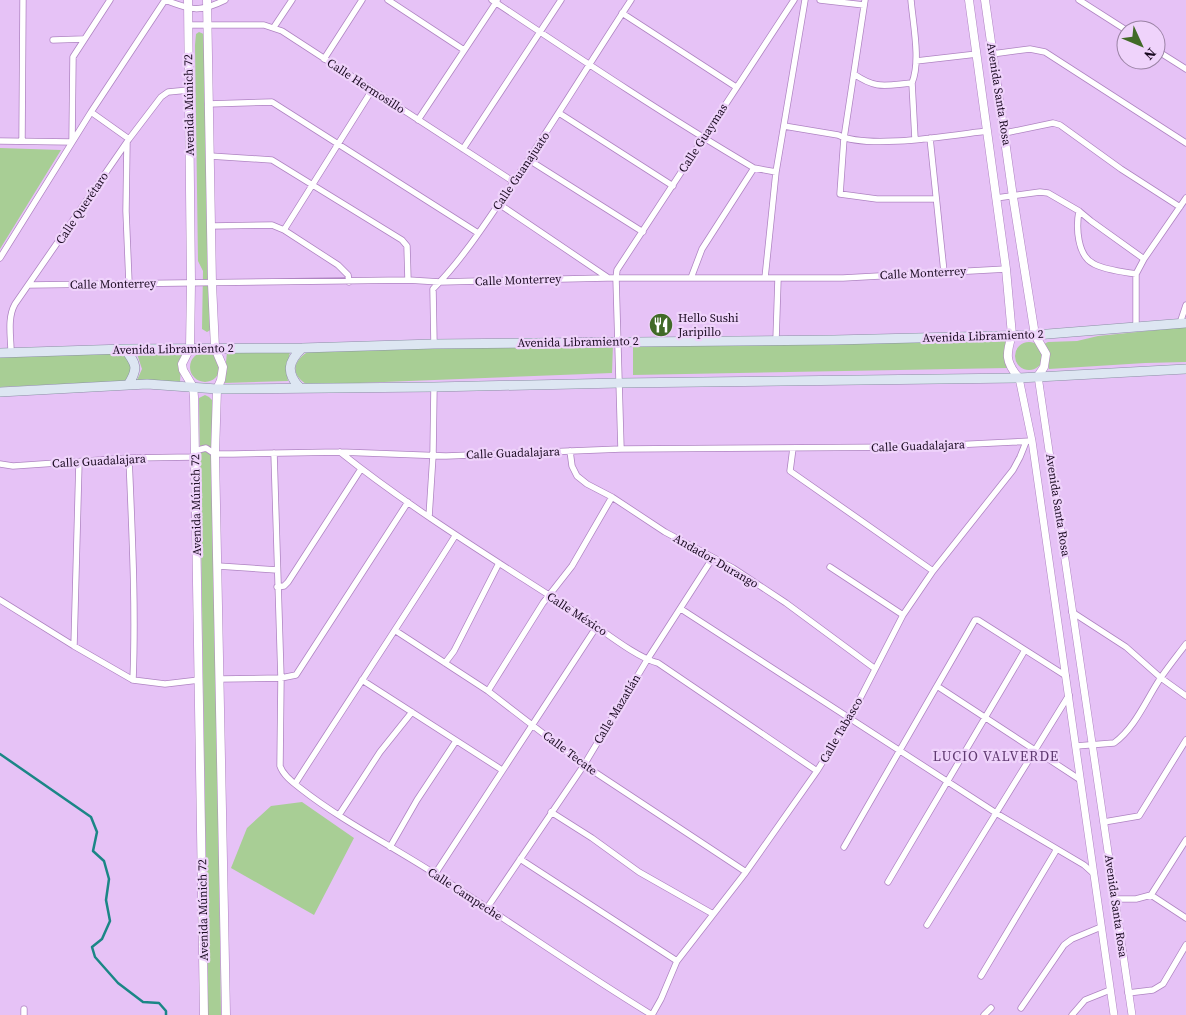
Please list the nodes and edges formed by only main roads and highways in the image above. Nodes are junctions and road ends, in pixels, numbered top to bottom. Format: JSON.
{"nodes":[{"id":1,"x":188,"y":0,"type":"edge"},
{"id":2,"x":969,"y":0,"type":"edge"},
{"id":3,"x":985,"y":0,"type":"edge"},
{"id":4,"x":207,"y":4,"type":"edge"},
{"id":5,"x":1183,"y":323,"type":"edge"},
{"id":6,"x":1012,"y":335,"type":"junction"},
{"id":7,"x":1035,"y":335,"type":"junction"},
{"id":8,"x":190,"y":348,"type":"junction"},
{"id":9,"x":215,"y":348,"type":"junction"},
{"id":10,"x":302,"y":348,"type":"junction"},
{"id":11,"x":125,"y":349,"type":"junction"},
{"id":12,"x":0,"y":353,"type":"edge"},
{"id":13,"x":1186,"y":369,"type":"edge"},
{"id":14,"x":1038,"y":376,"type":"junction"},
{"id":15,"x":1019,"y":378,"type":"junction"},
{"id":16,"x":128,"y":385,"type":"junction"},
{"id":17,"x":299,"y":387,"type":"junction"},
{"id":18,"x":192,"y":388,"type":"junction"},
{"id":19,"x":216,"y":389,"type":"junction"},
{"id":20,"x":0,"y":392,"type":"edge"},
{"id":21,"x":204,"y":1015,"type":"edge"},
{"id":22,"x":226,"y":1015,"type":"edge"}],
"edges":[{"from":1,"to":8,"type":"main road","name":"Avenida Múnich 72"},
{"from":2,"to":6,"type":"main road","name":"Avenida Santa Rosa"},
{"from":3,"to":7,"type":"main road","name":"Avenida Santa Rosa"},
{"from":4,"to":9,"type":"main road","name":"Avenida Múnich 72"},
{"from":5,"to":7,"type":"main road","name":"Avenida Libramiento 2"},
{"from":6,"to":7,"type":"main road","name":"Avenida Libramiento 2"},
{"from":6,"to":10,"type":"main road","name":"Avenida Libramiento 2"},
{"from":6,"to":15,"type":"main road","name":"Avenida Santa Rosa"},
{"from":7,"to":14,"type":"main road","name":"Avenida Santa Rosa"},
{"from":8,"to":9,"type":"main road","name":"Avenida Libramiento 2"},
{"from":8,"to":11,"type":"main road","name":"Avenida Libramiento 2"},
{"from":8,"to":18,"type":"main road","name":"Avenida Múnich 72"},
{"from":9,"to":10,"type":"main road","name":"Avenida Libramiento 2"},
{"from":9,"to":19,"type":"main road","name":"Avenida Múnich 72"},
{"from":10,"to":17,"type":"main road"},
{"from":11,"to":12,"type":"main road","name":"Avenida Libramiento 2"},
{"from":11,"to":16,"type":"main road"},
{"from":13,"to":14,"type":"main road"},
{"from":14,"to":15,"type":"main road"},
{"from":15,"to":17,"type":"main road"},
{"from":16,"to":18,"type":"main road"},
{"from":16,"to":20,"type":"main road"},
{"from":17,"to":19,"type":"main road"},
{"from":18,"to":19,"type":"main road"},
{"from":18,"to":21,"type":"main road","name":"Avenida Múnich 72"},
{"from":19,"to":22,"type":"main road","name":"Avenida Múnich 72"}]}
